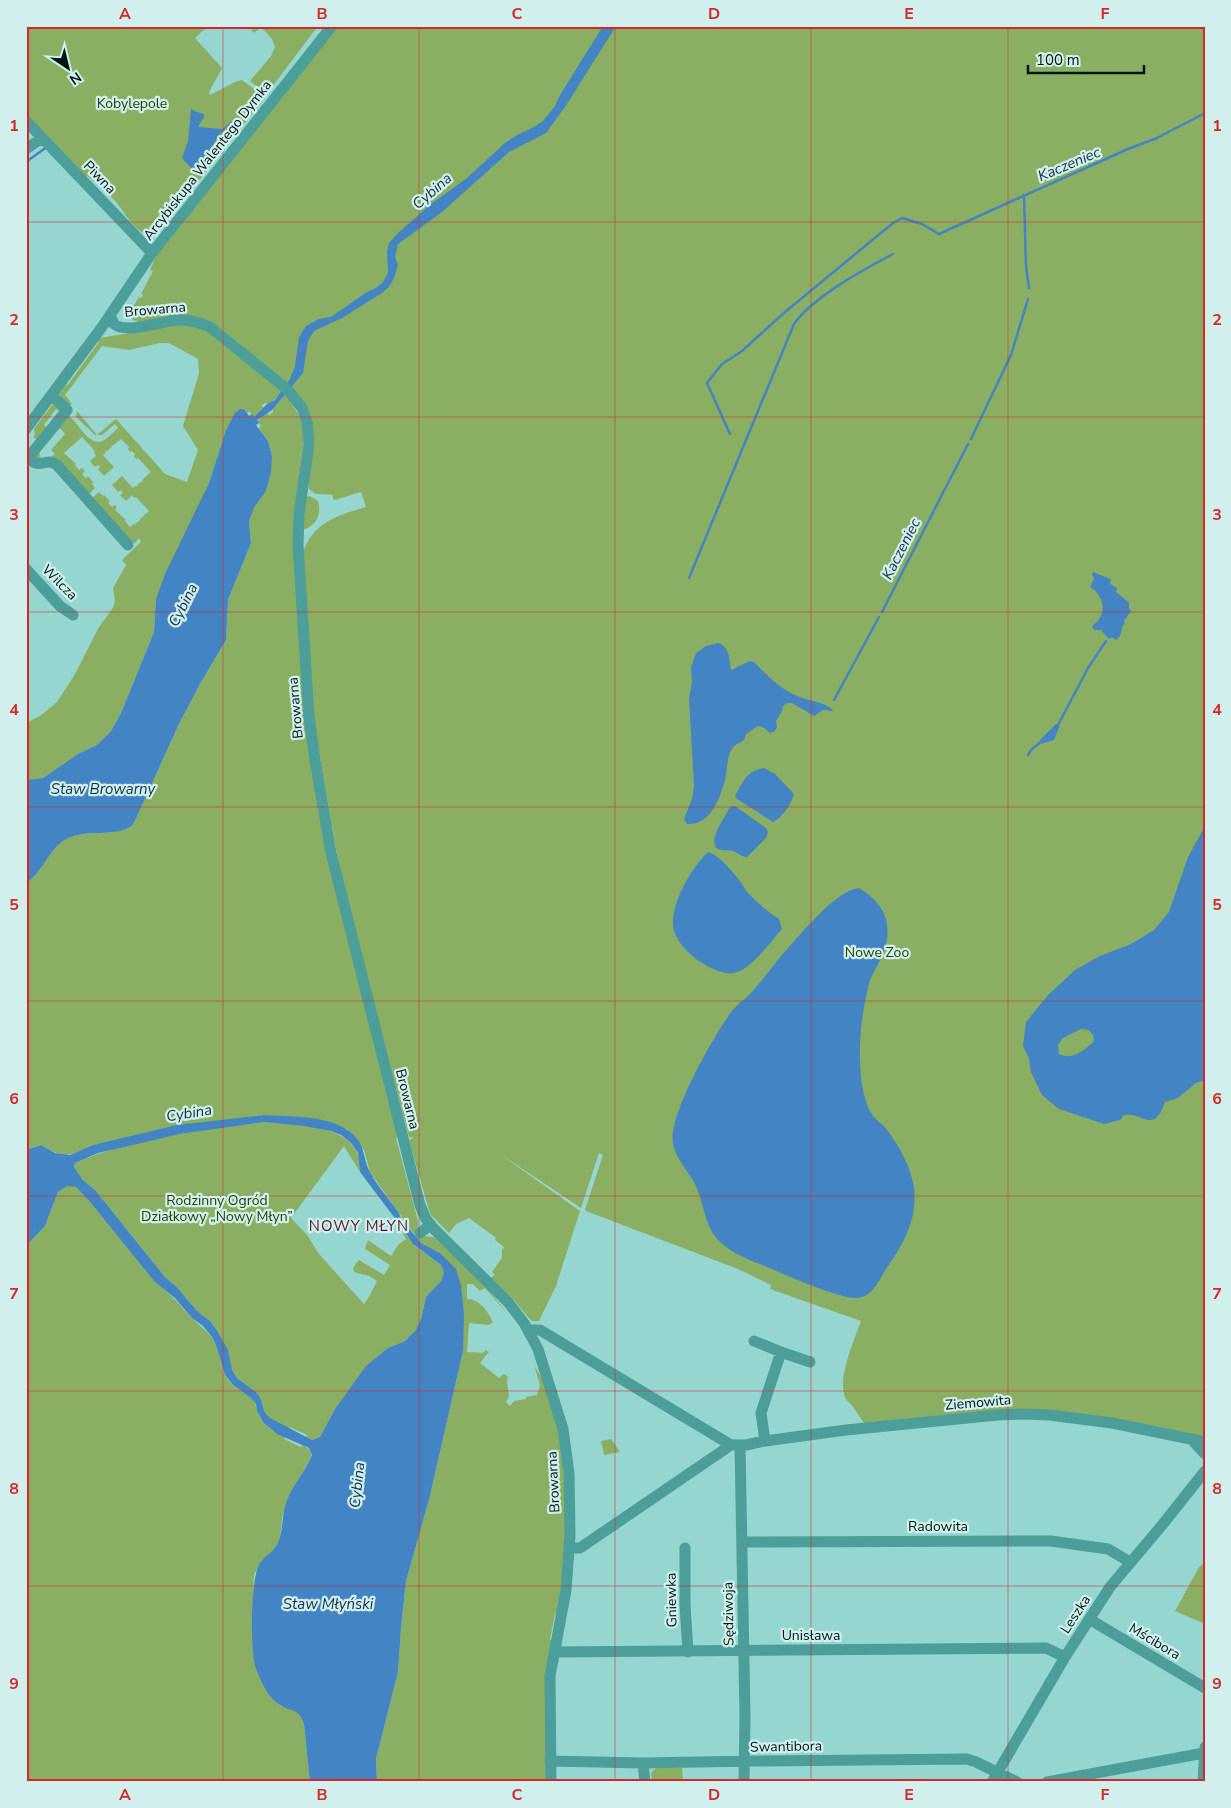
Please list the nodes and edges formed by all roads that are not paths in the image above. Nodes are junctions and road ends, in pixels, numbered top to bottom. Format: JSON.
{"nodes":[{"id":1,"x":332,"y":26,"type":"edge"},
{"id":2,"x":26,"y":121,"type":"edge"},
{"id":3,"x":42,"y":138,"type":"junction"},
{"id":4,"x":26,"y":149,"type":"edge"},
{"id":5,"x":152,"y":253,"type":"junction"},
{"id":6,"x":110,"y":315,"type":"junction"},
{"id":7,"x":52,"y":395,"type":"junction"},
{"id":8,"x":26,"y":429,"type":"edge"},
{"id":9,"x":27,"y":459,"type":"edge"},
{"id":10,"x":128,"y":545,"type":"dead end"},
{"id":11,"x":26,"y":568,"type":"edge"},
{"id":12,"x":73,"y":615,"type":"dead end"},
{"id":13,"x":430,"y":1225,"type":"junction"},
{"id":14,"x":420,"y":1233,"type":"dead end"},
{"id":15,"x":528,"y":1330,"type":"junction"},
{"id":16,"x":754,"y":1341,"type":"dead end"},
{"id":17,"x":782,"y":1352,"type":"junction"},
{"id":18,"x":810,"y":1362,"type":"dead end"},
{"id":19,"x":1192,"y":1440,"type":"junction"},
{"id":20,"x":765,"y":1441,"type":"junction"},
{"id":21,"x":1205,"y":1442,"type":"edge"},
{"id":22,"x":735,"y":1445,"type":"junction"},
{"id":23,"x":1205,"y":1454,"type":"edge"},
{"id":24,"x":1205,"y":1463,"type":"edge"},
{"id":25,"x":1203,"y":1473,"type":"edge"},
{"id":26,"x":742,"y":1542,"type":"junction"},
{"id":27,"x":570,"y":1548,"type":"junction"},
{"id":28,"x":685,"y":1548,"type":"dead end"},
{"id":29,"x":1130,"y":1562,"type":"junction"},
{"id":30,"x":1089,"y":1619,"type":"junction"},
{"id":31,"x":744,"y":1651,"type":"junction"},
{"id":32,"x":554,"y":1652,"type":"junction"},
{"id":33,"x":688,"y":1652,"type":"junction"},
{"id":34,"x":1065,"y":1657,"type":"junction"},
{"id":35,"x":1205,"y":1688,"type":"edge"},
{"id":36,"x":1205,"y":1747,"type":"edge"},
{"id":37,"x":1204,"y":1753,"type":"edge"},
{"id":38,"x":550,"y":1761,"type":"junction"},
{"id":39,"x":744,"y":1761,"type":"junction"},
{"id":40,"x":644,"y":1763,"type":"junction"},
{"id":41,"x":994,"y":1777,"type":"edge"},
{"id":42,"x":551,"y":1782,"type":"edge"},
{"id":43,"x":645,"y":1782,"type":"edge"},
{"id":44,"x":744,"y":1782,"type":"edge"},
{"id":45,"x":1017,"y":1782,"type":"edge"},
{"id":46,"x":1046,"y":1782,"type":"edge"},
{"id":47,"x":1202,"y":1782,"type":"edge"}],
"edges":[{"from":1,"to":5,"type":"street","name":"Arcybiskupa Walentego Dymka"},
{"from":2,"to":3,"type":"street","name":"Piwna"},
{"from":3,"to":4,"type":"street"},
{"from":3,"to":5,"type":"street","name":"Piwna"},
{"from":5,"to":6,"type":"street","name":"Arcybiskupa Walentego Dymka"},
{"from":6,"to":7,"type":"street","name":"Arcybiskupa Walentego Dymka"},
{"from":6,"to":13,"type":"street","name":"Browarna"},
{"from":7,"to":8,"type":"street","name":"Arcybiskupa Walentego Dymka"},
{"from":7,"to":9,"type":"street"},
{"from":9,"to":10,"type":"street"},
{"from":11,"to":12,"type":"street","name":"Wilcza"},
{"from":13,"to":14,"type":"street"},
{"from":13,"to":15,"type":"street","name":"Browarna"},
{"from":15,"to":22,"type":"street"},
{"from":15,"to":27,"type":"street","name":"Browarna"},
{"from":16,"to":17,"type":"street"},
{"from":17,"to":18,"type":"street"},
{"from":17,"to":20,"type":"street"},
{"from":19,"to":20,"type":"street","name":"Ziemowita"},
{"from":19,"to":21,"type":"street","name":"Ziemowita"},
{"from":19,"to":23,"type":"street"},
{"from":20,"to":22,"type":"street","name":"Ziemowita"},
{"from":22,"to":26,"type":"street","name":"Sędziwoja"},
{"from":22,"to":27,"type":"street","name":"Ziemowita"},
{"from":24,"to":25,"type":"street","name":"Leszka"},
{"from":25,"to":29,"type":"street","name":"Leszka"},
{"from":26,"to":29,"type":"street","name":"Radowita"},
{"from":26,"to":31,"type":"street","name":"Sędziwoja"},
{"from":27,"to":32,"type":"street","name":"Browarna"},
{"from":28,"to":33,"type":"street","name":"Gniewka"},
{"from":29,"to":30,"type":"street","name":"Leszka"},
{"from":30,"to":34,"type":"street","name":"Leszka"},
{"from":30,"to":35,"type":"street","name":"Mścibora"},
{"from":31,"to":33,"type":"street","name":"Unisława"},
{"from":31,"to":34,"type":"street","name":"Unisława"},
{"from":31,"to":39,"type":"street","name":"Sędziwoja"},
{"from":32,"to":33,"type":"street","name":"Unisława"},
{"from":32,"to":38,"type":"street","name":"Browarna"},
{"from":34,"to":41,"type":"street","name":"Leszka"},
{"from":36,"to":37,"type":"street"},
{"from":37,"to":46,"type":"street"},
{"from":37,"to":47,"type":"street"},
{"from":38,"to":40,"type":"street","name":"Swantibora"},
{"from":38,"to":42,"type":"street","name":"Browarna"},
{"from":39,"to":40,"type":"street","name":"Swantibora"},
{"from":39,"to":41,"type":"street","name":"Swantibora"},
{"from":39,"to":44,"type":"street","name":"Sędziwoja"},
{"from":40,"to":43,"type":"street"},
{"from":41,"to":45,"type":"street","name":"Swantibora"}]}
